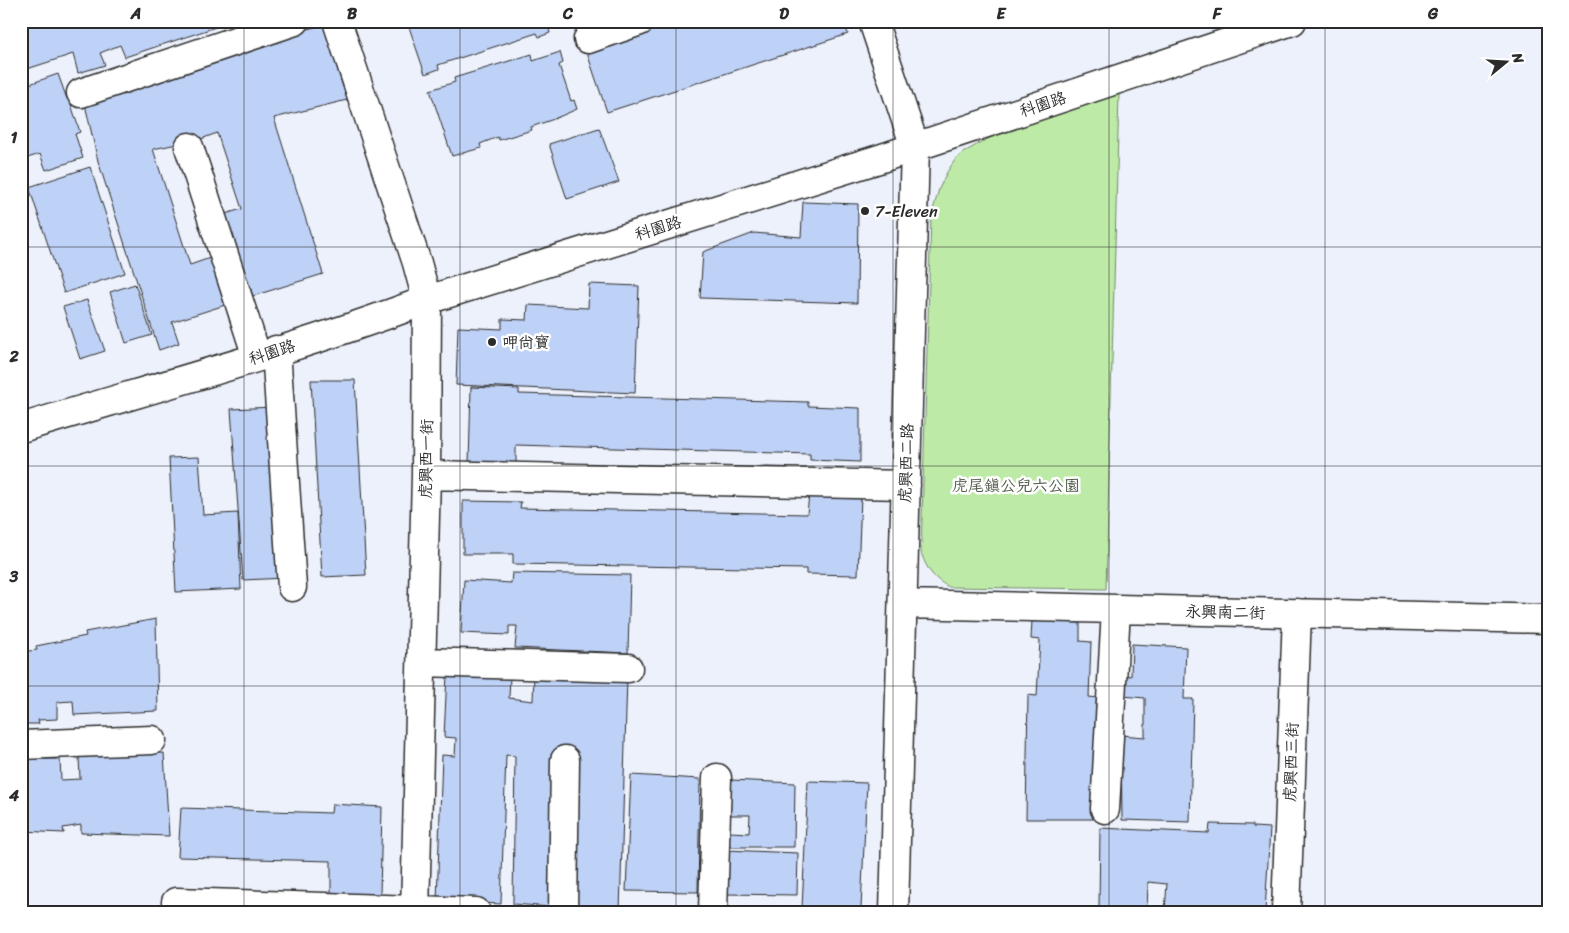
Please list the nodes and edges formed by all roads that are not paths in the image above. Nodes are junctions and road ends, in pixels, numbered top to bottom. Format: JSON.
{"nodes":[{"id":1,"x":295,"y":21,"type":"edge"},
{"id":2,"x":337,"y":21,"type":"edge"},
{"id":3,"x":640,"y":21,"type":"edge"},
{"id":4,"x":873,"y":21,"type":"edge"},
{"id":5,"x":1283,"y":23,"type":"edge"},
{"id":6,"x":588,"y":38,"type":"dead end"},
{"id":7,"x":80,"y":93,"type":"dead end"},
{"id":8,"x":189,"y":147,"type":"dead end"},
{"id":9,"x":915,"y":147,"type":"junction"},
{"id":10,"x":427,"y":300,"type":"junction"},
{"id":11,"x":267,"y":353,"type":"junction"},
{"id":12,"x":21,"y":428,"type":"edge"},
{"id":13,"x":426,"y":475,"type":"junction"},
{"id":14,"x":906,"y":485,"type":"junction"},
{"id":15,"x":292,"y":587,"type":"dead end"},
{"id":16,"x":902,"y":604,"type":"junction"},
{"id":17,"x":1116,"y":609,"type":"junction"},
{"id":18,"x":1297,"y":613,"type":"junction"},
{"id":19,"x":1548,"y":619,"type":"edge"},
{"id":20,"x":422,"y":662,"type":"junction"},
{"id":21,"x":628,"y":668,"type":"dead end"},
{"id":22,"x":152,"y":740,"type":"dead end"},
{"id":23,"x":21,"y":745,"type":"edge"},
{"id":24,"x":565,"y":760,"type":"dead end"},
{"id":25,"x":717,"y":778,"type":"dead end"},
{"id":26,"x":1105,"y":809,"type":"dead end"},
{"id":27,"x":176,"y":902,"type":"dead end"},
{"id":28,"x":415,"y":910,"type":"edge"},
{"id":29,"x":476,"y":912,"type":"edge"},
{"id":30,"x":563,"y":912,"type":"edge"},
{"id":31,"x":713,"y":912,"type":"edge"},
{"id":32,"x":894,"y":912,"type":"edge"},
{"id":33,"x":1286,"y":912,"type":"edge"}],
"edges":[{"from":1,"to":7,"type":"street"},
{"from":2,"to":10,"type":"street","name":"虎興西一街"},
{"from":3,"to":6,"type":"street"},
{"from":4,"to":9,"type":"street","name":"虎興西二路"},
{"from":5,"to":9,"type":"street","name":"科園路"},
{"from":8,"to":11,"type":"street"},
{"from":9,"to":10,"type":"street","name":"科園路"},
{"from":9,"to":14,"type":"street","name":"虎興西二路"},
{"from":10,"to":11,"type":"street","name":"科園路"},
{"from":10,"to":13,"type":"street","name":"虎興西一街"},
{"from":11,"to":12,"type":"street","name":"科園路"},
{"from":11,"to":15,"type":"street"},
{"from":13,"to":14,"type":"street"},
{"from":13,"to":20,"type":"street","name":"虎興西一街"},
{"from":14,"to":16,"type":"street","name":"虎興西二路"},
{"from":16,"to":17,"type":"street","name":"永興南二街"},
{"from":16,"to":32,"type":"street","name":"虎興西二路"},
{"from":17,"to":18,"type":"street","name":"永興南二街"},
{"from":17,"to":26,"type":"street"},
{"from":18,"to":19,"type":"street","name":"永興南二街"},
{"from":18,"to":33,"type":"street","name":"虎興西三街"},
{"from":20,"to":21,"type":"street"},
{"from":20,"to":28,"type":"street","name":"虎興西一街"},
{"from":22,"to":23,"type":"street"},
{"from":24,"to":30,"type":"street"},
{"from":25,"to":31,"type":"street"},
{"from":27,"to":28,"type":"street"},
{"from":28,"to":29,"type":"street"}]}
